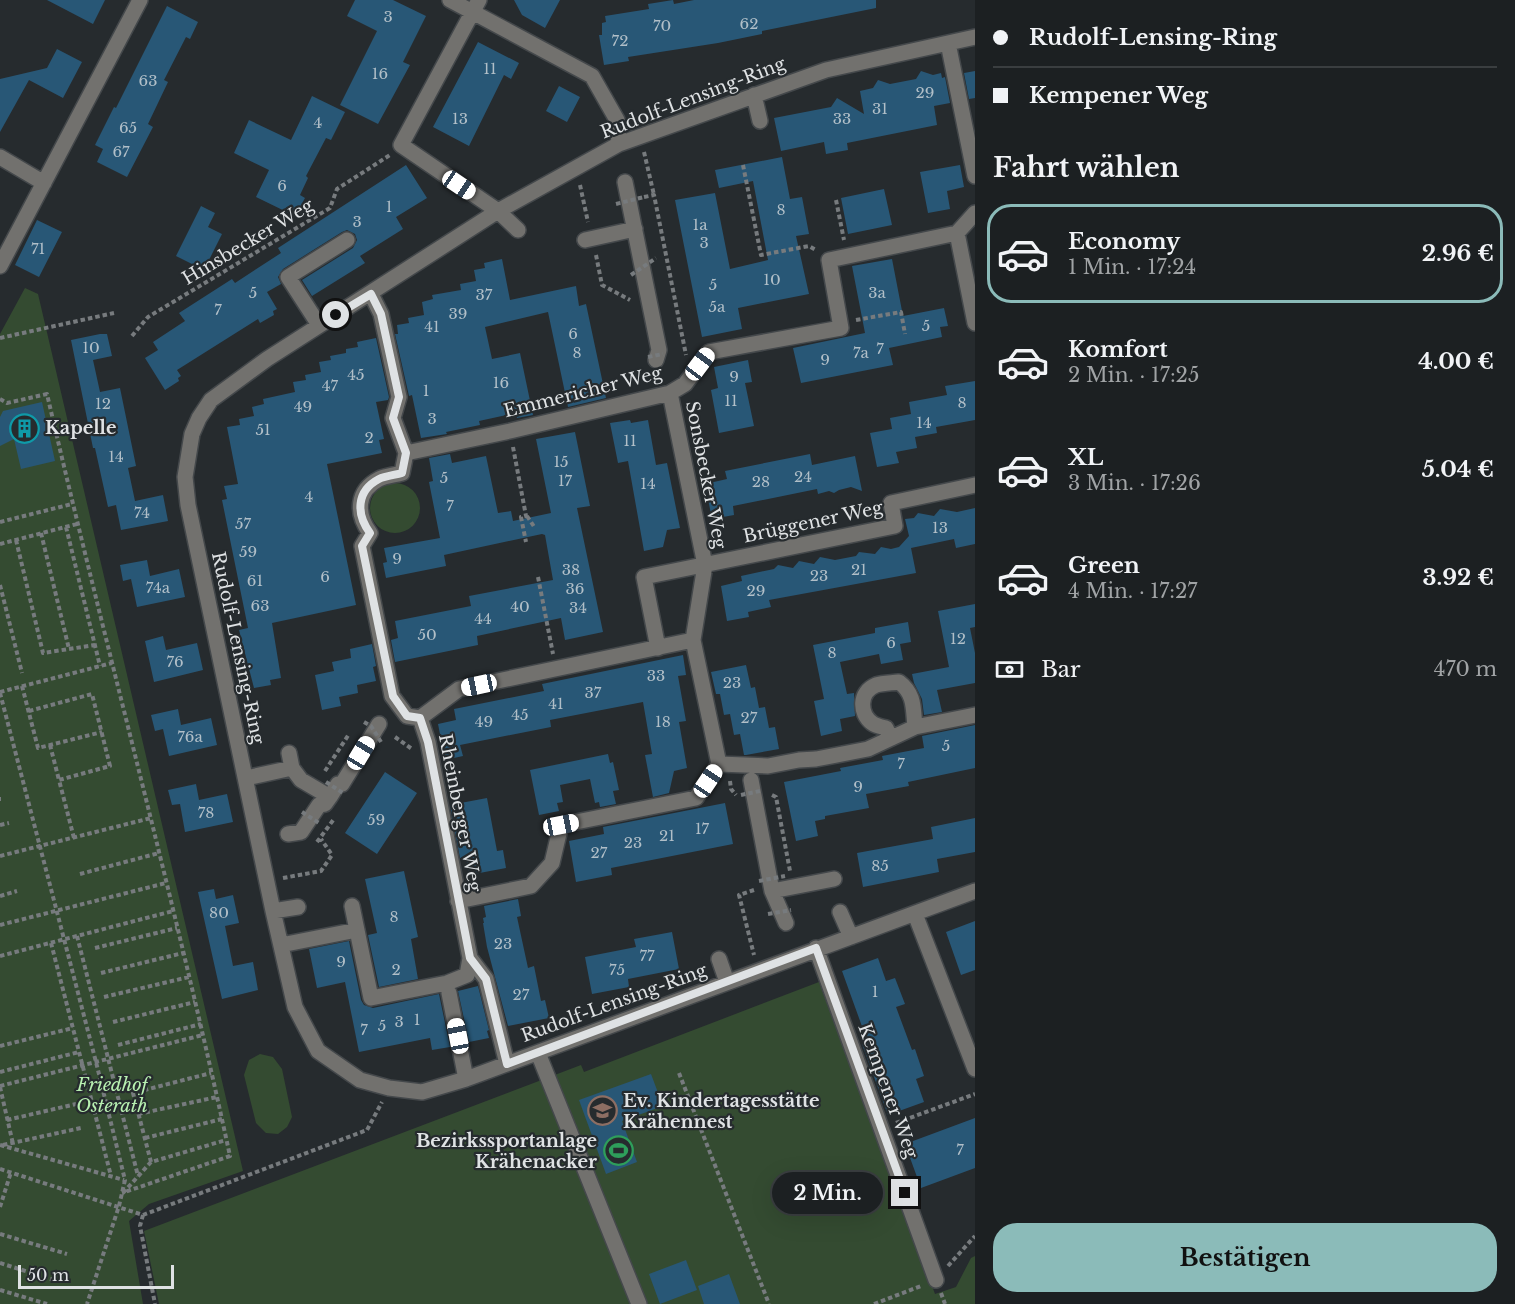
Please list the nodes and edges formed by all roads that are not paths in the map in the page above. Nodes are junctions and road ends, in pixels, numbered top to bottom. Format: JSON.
{"nodes":[{"id":1,"x":140,"y":0,"type":"edge"},
{"id":2,"x":450,"y":0,"type":"edge"},
{"id":3,"x":476,"y":6,"type":"edge"},
{"id":4,"x":975,"y":37,"type":"edge"},
{"id":5,"x":948,"y":43,"type":"junction"},
{"id":6,"x":754,"y":95,"type":"junction"},
{"id":7,"x":760,"y":121,"type":"dead end"},
{"id":8,"x":619,"y":144,"type":"junction"},
{"id":9,"x":0,"y":157,"type":"edge"},
{"id":10,"x":975,"y":177,"type":"edge"},
{"id":11,"x":625,"y":182,"type":"dead end"},
{"id":12,"x":44,"y":183,"type":"junction"},
{"id":13,"x":498,"y":212,"type":"junction"},
{"id":14,"x":975,"y":213,"type":"edge"},
{"id":15,"x":634,"y":229,"type":"junction"},
{"id":16,"x":518,"y":230,"type":"dead end"},
{"id":17,"x":957,"y":233,"type":"junction"},
{"id":18,"x":346,"y":240,"type":"dead end"},
{"id":19,"x":585,"y":240,"type":"dead end"},
{"id":20,"x":0,"y":266,"type":"edge"},
{"id":21,"x":970,"y":271,"type":"edge"},
{"id":22,"x":371,"y":294,"type":"junction"},
{"id":23,"x":975,"y":322,"type":"edge"},
{"id":24,"x":319,"y":325,"type":"junction"},
{"id":25,"x":656,"y":357,"type":"dead end"},
{"id":26,"x":670,"y":393,"type":"junction"},
{"id":27,"x":406,"y":453,"type":"junction"},
{"id":28,"x":975,"y":485,"type":"edge"},
{"id":29,"x":705,"y":565,"type":"junction"},
{"id":30,"x":693,"y":640,"type":"junction"},
{"id":31,"x":658,"y":648,"type":"junction"},
{"id":32,"x":975,"y":715,"type":"edge"},
{"id":33,"x":420,"y":718,"type":"junction"},
{"id":34,"x":371,"y":723,"type":"road end"},
{"id":35,"x":915,"y":727,"type":"junction"},
{"id":36,"x":890,"y":738,"type":"junction"},
{"id":37,"x":719,"y":764,"type":"junction"},
{"id":38,"x":246,"y":778,"type":"junction"},
{"id":39,"x":750,"y":780,"type":"junction"},
{"id":40,"x":333,"y":791,"type":"junction"},
{"id":41,"x":288,"y":834,"type":"dead end"},
{"id":42,"x":834,"y":879,"type":"dead end"},
{"id":43,"x":772,"y":891,"type":"junction"},
{"id":44,"x":975,"y":891,"type":"edge"},
{"id":45,"x":458,"y":901,"type":"junction"},
{"id":46,"x":298,"y":906,"type":"dead end"},
{"id":47,"x":352,"y":906,"type":"dead end"},
{"id":48,"x":273,"y":911,"type":"junction"},
{"id":49,"x":840,"y":912,"type":"dead end"},
{"id":50,"x":915,"y":914,"type":"junction"},
{"id":51,"x":789,"y":917,"type":"road end"},
{"id":52,"x":357,"y":930,"type":"junction"},
{"id":53,"x":851,"y":937,"type":"junction"},
{"id":54,"x":281,"y":945,"type":"junction"},
{"id":55,"x":816,"y":948,"type":"junction"},
{"id":56,"x":470,"y":958,"type":"junction"},
{"id":57,"x":719,"y":959,"type":"dead end"},
{"id":58,"x":727,"y":982,"type":"junction"},
{"id":59,"x":449,"y":993,"type":"dead end"},
{"id":60,"x":968,"y":1032,"type":"edge"},
{"id":61,"x":538,"y":1053,"type":"junction"},
{"id":62,"x":507,"y":1064,"type":"junction"},
{"id":63,"x":975,"y":1069,"type":"edge"},
{"id":64,"x":466,"y":1079,"type":"junction"},
{"id":65,"x":936,"y":1280,"type":"dead end"},
{"id":66,"x":639,"y":1304,"type":"edge"}],
"edges":[{"from":1,"to":12,"type":"street"},
{"from":2,"to":3,"type":"street"},
{"from":3,"to":8,"type":"street"},
{"from":3,"to":13,"type":"street"},
{"from":4,"to":5,"type":"street","name":"Rudolf-Lensing-Ring"},
{"from":5,"to":6,"type":"street","name":"Rudolf-Lensing-Ring"},
{"from":5,"to":10,"type":"street"},
{"from":6,"to":7,"type":"street"},
{"from":6,"to":8,"type":"street","name":"Rudolf-Lensing-Ring"},
{"from":8,"to":13,"type":"street","name":"Rudolf-Lensing-Ring"},
{"from":9,"to":12,"type":"street"},
{"from":11,"to":15,"type":"street"},
{"from":12,"to":20,"type":"street"},
{"from":13,"to":16,"type":"street"},
{"from":13,"to":22,"type":"street","name":"Rudolf-Lensing-Ring"},
{"from":14,"to":17,"type":"street"},
{"from":15,"to":19,"type":"street"},
{"from":15,"to":25,"type":"street"},
{"from":17,"to":21,"type":"street"},
{"from":17,"to":26,"type":"street","name":"Emmericher Weg"},
{"from":18,"to":24,"type":"street"},
{"from":21,"to":23,"type":"street"},
{"from":22,"to":24,"type":"street","name":"Rudolf-Lensing-Ring"},
{"from":22,"to":27,"type":"street"},
{"from":24,"to":38,"type":"street","name":"Rudolf-Lensing-Ring"},
{"from":26,"to":27,"type":"street","name":"Emmericher Weg"},
{"from":26,"to":29,"type":"street","name":"Sonsbecker Weg"},
{"from":27,"to":33,"type":"street","name":"Rheinberger Weg"},
{"from":28,"to":29,"type":"street","name":"Brüggener Weg"},
{"from":29,"to":30,"type":"street","name":"Sonsbecker Weg"},
{"from":29,"to":31,"type":"street","name":"Sonsbecker Weg"},
{"from":30,"to":31,"type":"street"},
{"from":30,"to":37,"type":"street","name":"Sonsbecker Weg"},
{"from":31,"to":33,"type":"street"},
{"from":32,"to":35,"type":"street"},
{"from":33,"to":45,"type":"street","name":"Rheinberger Weg"},
{"from":34,"to":40,"type":"street"},
{"from":35,"to":36,"type":"street"},
{"from":35,"to":36,"type":"street"},
{"from":36,"to":39,"type":"street"},
{"from":37,"to":39,"type":"street"},
{"from":37,"to":45,"type":"street"},
{"from":38,"to":40,"type":"street"},
{"from":38,"to":48,"type":"street","name":"Rudolf-Lensing-Ring"},
{"from":39,"to":43,"type":"street"},
{"from":40,"to":41,"type":"street"},
{"from":42,"to":43,"type":"street"},
{"from":43,"to":51,"type":"street"},
{"from":44,"to":50,"type":"street","name":"Rudolf-Lensing-Ring"},
{"from":45,"to":56,"type":"street","name":"Rheinberger Weg"},
{"from":46,"to":48,"type":"street"},
{"from":47,"to":52,"type":"street"},
{"from":48,"to":54,"type":"street","name":"Rudolf-Lensing-Ring"},
{"from":49,"to":53,"type":"street"},
{"from":50,"to":53,"type":"street","name":"Rudolf-Lensing-Ring"},
{"from":50,"to":60,"type":"street"},
{"from":52,"to":54,"type":"street"},
{"from":52,"to":56,"type":"street"},
{"from":53,"to":55,"type":"street","name":"Rudolf-Lensing-Ring"},
{"from":54,"to":64,"type":"street","name":"Rudolf-Lensing-Ring"},
{"from":55,"to":58,"type":"street","name":"Rudolf-Lensing-Ring"},
{"from":55,"to":65,"type":"street","name":"Kempener Weg"},
{"from":56,"to":62,"type":"street","name":"Rheinberger Weg"},
{"from":57,"to":58,"type":"street"},
{"from":58,"to":61,"type":"street","name":"Rudolf-Lensing-Ring"},
{"from":59,"to":64,"type":"street"},
{"from":60,"to":63,"type":"street"},
{"from":61,"to":62,"type":"street","name":"Rudolf-Lensing-Ring"},
{"from":61,"to":66,"type":"street"},
{"from":62,"to":64,"type":"street","name":"Rudolf-Lensing-Ring"}]}
